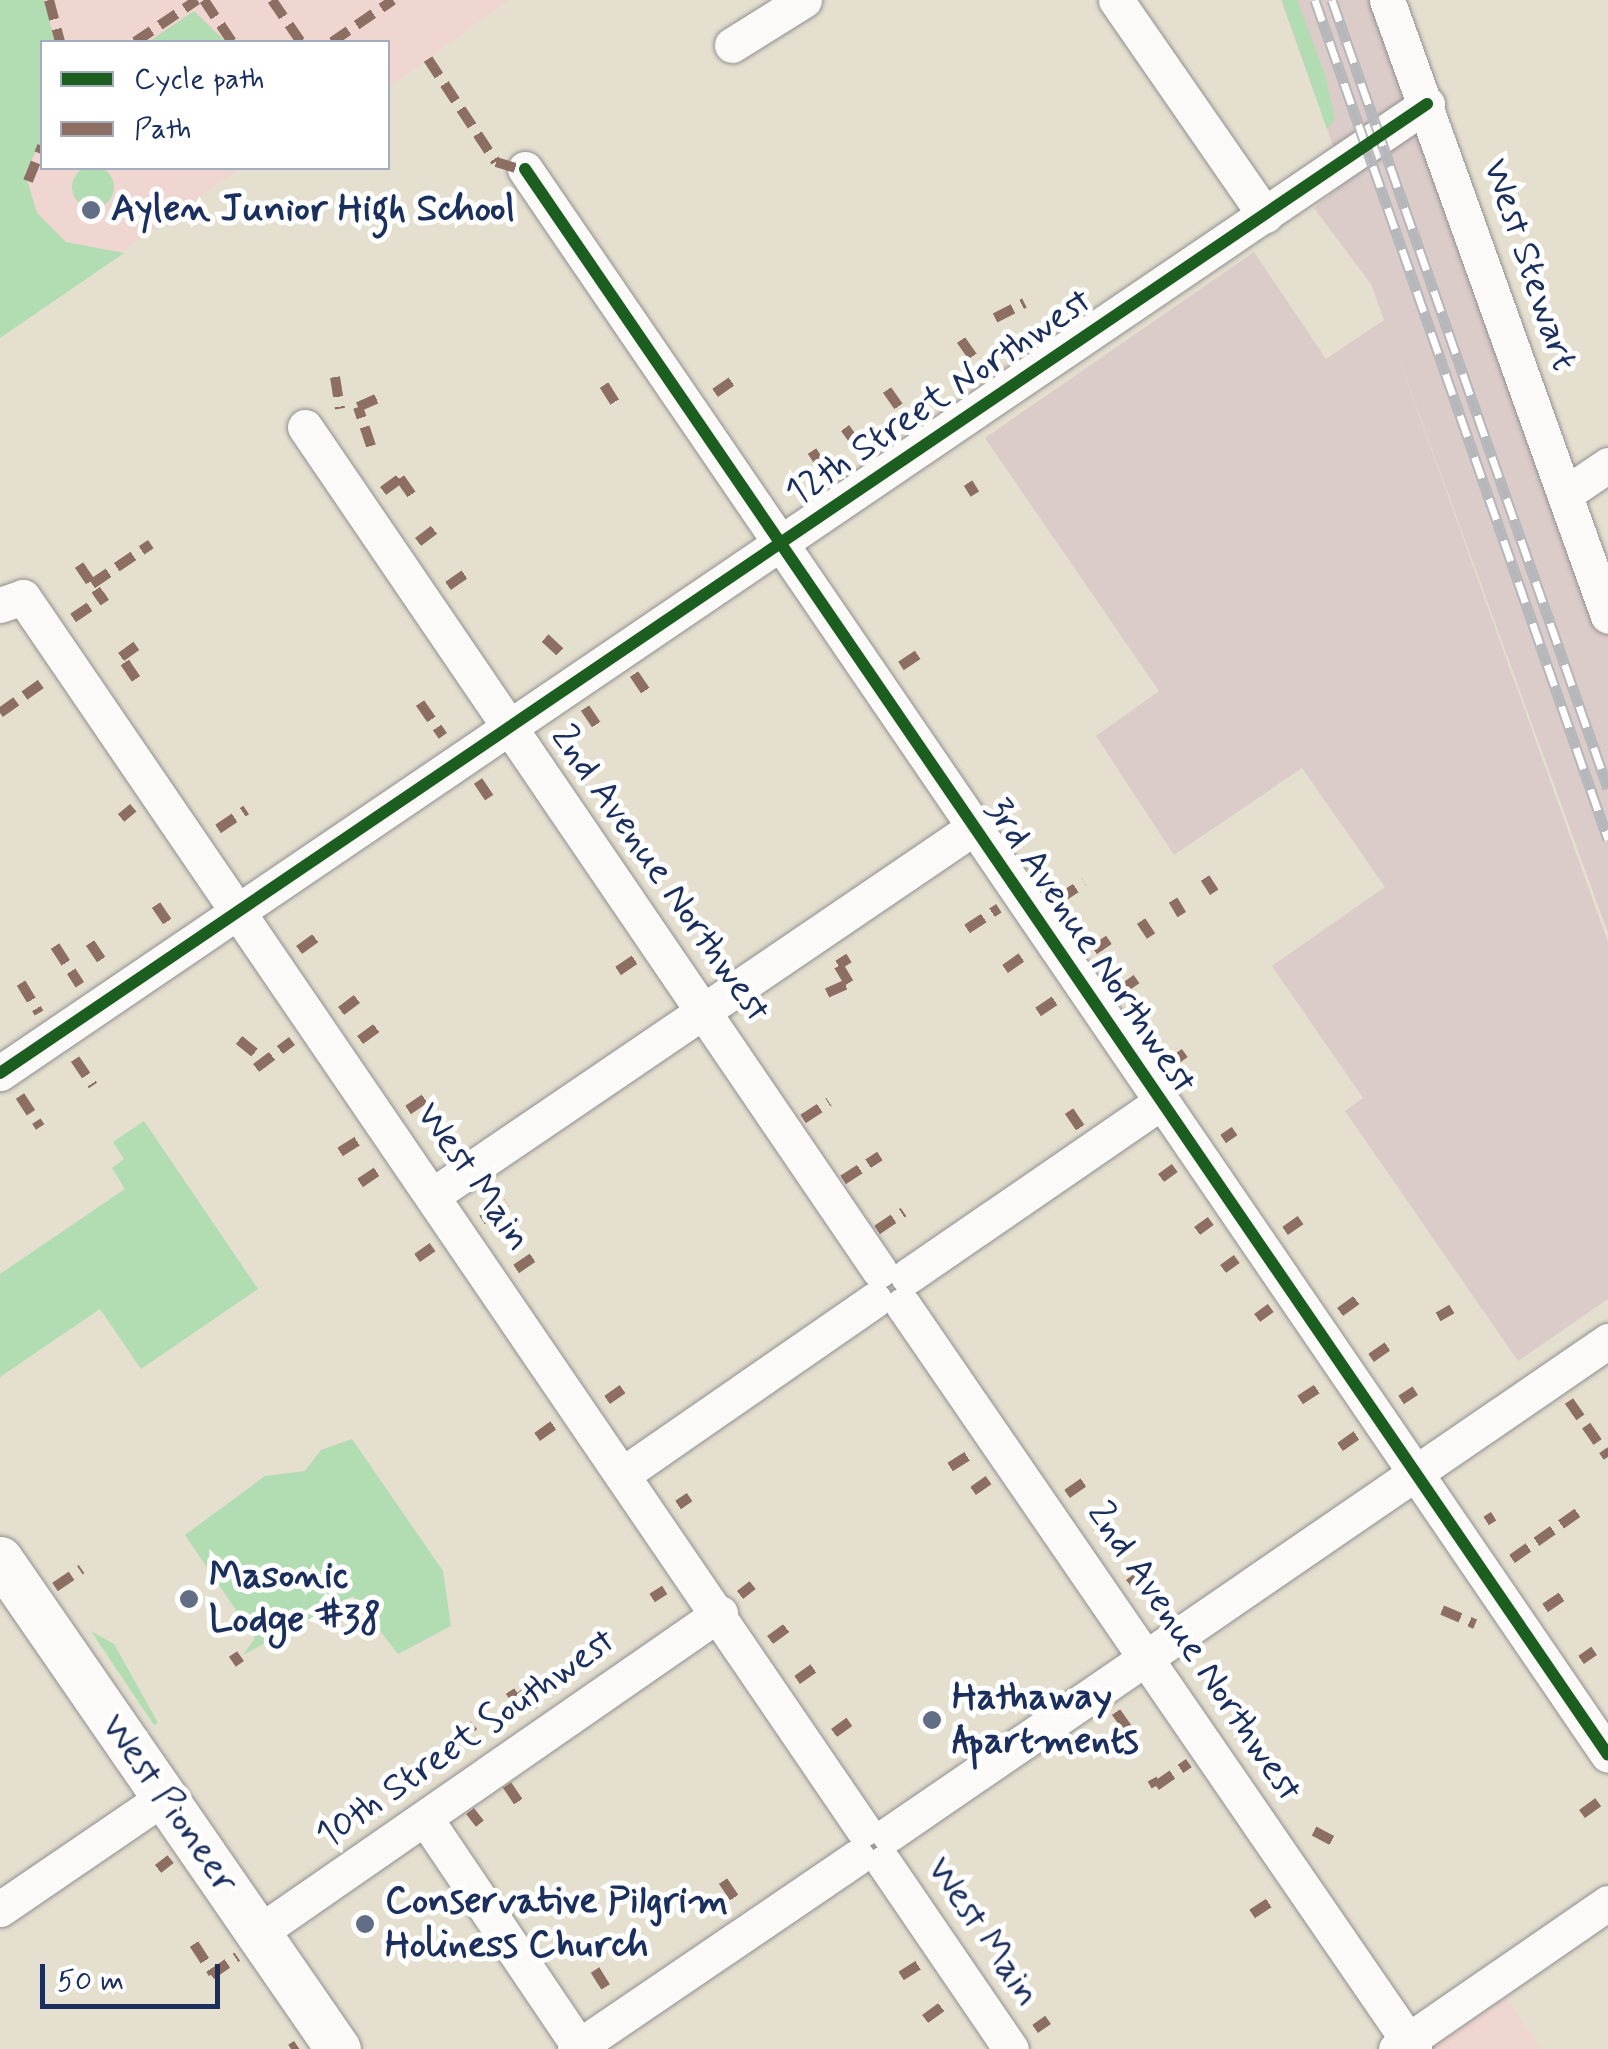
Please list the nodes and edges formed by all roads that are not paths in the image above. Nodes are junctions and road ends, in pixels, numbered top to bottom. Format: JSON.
{"nodes":[{"id":1,"x":804,"y":0,"type":"edge"},
{"id":2,"x":1116,"y":0,"type":"edge"},
{"id":3,"x":1387,"y":0,"type":"edge"},
{"id":4,"x":732,"y":45,"type":"dead end"},
{"id":5,"x":1428,"y":104,"type":"junction"},
{"id":6,"x":525,"y":169,"type":"dead end"},
{"id":7,"x":1266,"y":216,"type":"junction"},
{"id":8,"x":305,"y":427,"type":"dead end"},
{"id":9,"x":1608,"y":465,"type":"edge"},
{"id":10,"x":1566,"y":494,"type":"junction"},
{"id":11,"x":779,"y":542,"type":"junction"},
{"id":12,"x":0,"y":606,"type":"edge"},
{"id":13,"x":1608,"y":616,"type":"edge"},
{"id":14,"x":507,"y":726,"type":"junction"},
{"id":15,"x":973,"y":828,"type":"junction"},
{"id":16,"x":237,"y":912,"type":"junction"},
{"id":17,"x":703,"y":1010,"type":"junction"},
{"id":18,"x":0,"y":1073,"type":"edge"},
{"id":19,"x":1161,"y":1102,"type":"junction"},
{"id":20,"x":433,"y":1196,"type":"junction"},
{"id":21,"x":891,"y":1288,"type":"junction"},
{"id":22,"x":1608,"y":1341,"type":"edge"},
{"id":23,"x":626,"y":1472,"type":"junction"},
{"id":24,"x":1416,"y":1473,"type":"junction"},
{"id":25,"x":0,"y":1558,"type":"edge"},
{"id":26,"x":720,"y":1613,"type":"junction"},
{"id":27,"x":1147,"y":1658,"type":"junction"},
{"id":28,"x":1608,"y":1755,"type":"edge"},
{"id":29,"x":164,"y":1796,"type":"junction"},
{"id":30,"x":428,"y":1821,"type":"junction"},
{"id":31,"x":873,"y":1846,"type":"junction"},
{"id":32,"x":1608,"y":1903,"type":"edge"},
{"id":33,"x":0,"y":1909,"type":"edge"},
{"id":34,"x":258,"y":1933,"type":"junction"},
{"id":35,"x":1406,"y":2046,"type":"edge"},
{"id":36,"x":577,"y":2047,"type":"edge"},
{"id":37,"x":338,"y":2049,"type":"edge"},
{"id":38,"x":1011,"y":2049,"type":"edge"}],
"edges":[{"from":1,"to":4,"type":"street"},
{"from":2,"to":7,"type":"street"},
{"from":3,"to":5,"type":"street","name":"West Stewart"},
{"from":5,"to":7,"type":"street","name":"12th Street Northwest"},
{"from":5,"to":10,"type":"street","name":"West Stewart"},
{"from":6,"to":11,"type":"street","name":"3rd Avenue Northwest"},
{"from":7,"to":11,"type":"street","name":"12th Street Northwest"},
{"from":8,"to":14,"type":"street","name":"2nd Avenue Northwest"},
{"from":9,"to":10,"type":"street"},
{"from":10,"to":13,"type":"street","name":"West Stewart"},
{"from":11,"to":14,"type":"street","name":"12th Street Northwest"},
{"from":11,"to":15,"type":"street","name":"3rd Avenue Northwest"},
{"from":12,"to":16,"type":"street","name":"West Main"},
{"from":14,"to":16,"type":"street","name":"12th Street Northwest"},
{"from":14,"to":17,"type":"street","name":"2nd Avenue Northwest"},
{"from":15,"to":17,"type":"street"},
{"from":15,"to":19,"type":"street","name":"3rd Avenue Northwest"},
{"from":16,"to":18,"type":"street","name":"12th Street Northwest"},
{"from":16,"to":20,"type":"street","name":"West Main"},
{"from":17,"to":20,"type":"street"},
{"from":17,"to":21,"type":"street","name":"2nd Avenue Northwest"},
{"from":19,"to":21,"type":"street"},
{"from":19,"to":24,"type":"street","name":"3rd Avenue Northwest"},
{"from":20,"to":23,"type":"street","name":"West Main"},
{"from":21,"to":23,"type":"street"},
{"from":21,"to":27,"type":"street","name":"2nd Avenue Northwest"},
{"from":22,"to":24,"type":"street"},
{"from":23,"to":26,"type":"street","name":"West Main"},
{"from":24,"to":27,"type":"street"},
{"from":24,"to":28,"type":"street","name":"3rd Avenue Northwest"},
{"from":25,"to":29,"type":"main road","name":"West Pioneer"},
{"from":26,"to":30,"type":"street","name":"10th Street Southwest"},
{"from":26,"to":31,"type":"street","name":"West Main"},
{"from":27,"to":31,"type":"street"},
{"from":27,"to":35,"type":"street","name":"2nd Avenue Northwest"},
{"from":29,"to":33,"type":"street"},
{"from":29,"to":34,"type":"main road","name":"West Pioneer"},
{"from":30,"to":34,"type":"street","name":"10th Street Southwest"},
{"from":30,"to":36,"type":"street"},
{"from":31,"to":36,"type":"street"},
{"from":31,"to":38,"type":"street","name":"West Main"},
{"from":32,"to":35,"type":"street"},
{"from":34,"to":37,"type":"main road","name":"West Pioneer"}]}
